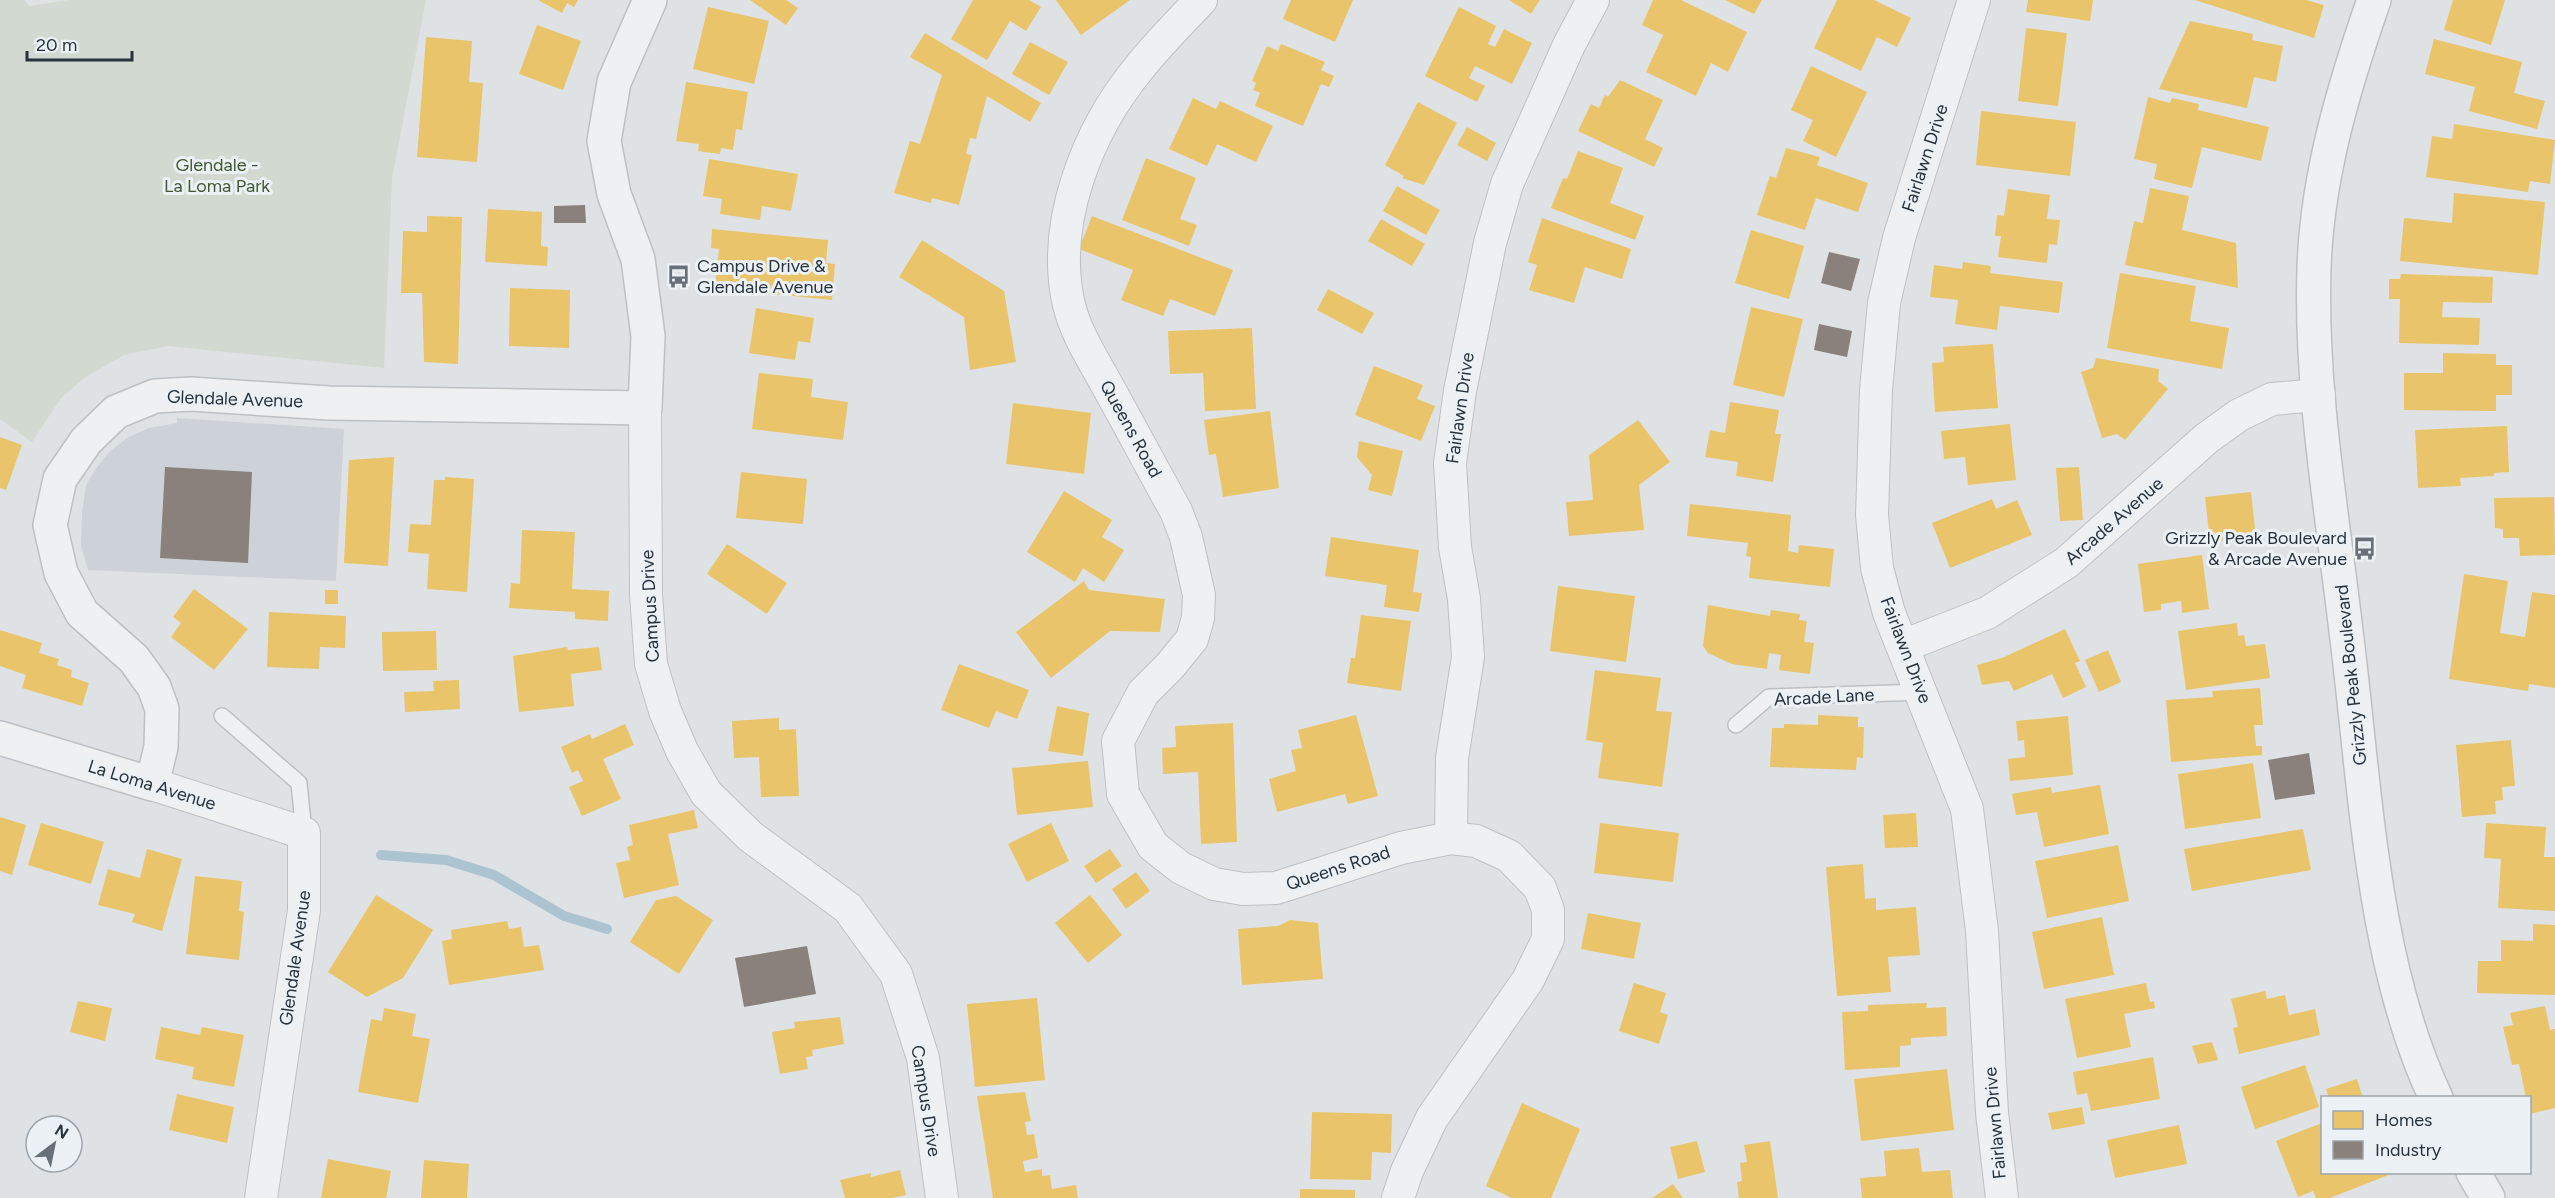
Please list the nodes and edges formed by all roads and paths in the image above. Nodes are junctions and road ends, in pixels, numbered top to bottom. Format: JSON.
{"nodes":[{"id":1,"x":650,"y":0,"type":"edge"},
{"id":2,"x":1200,"y":0,"type":"edge"},
{"id":3,"x":1593,"y":0,"type":"edge"},
{"id":4,"x":1974,"y":0,"type":"edge"},
{"id":5,"x":2374,"y":0,"type":"edge"},
{"id":6,"x":2319,"y":395,"type":"junction"},
{"id":7,"x":645,"y":408,"type":"junction"},
{"id":8,"x":1903,"y":646,"type":"junction"},
{"id":9,"x":1923,"y":692,"type":"junction"},
{"id":10,"x":222,"y":716,"type":"dead end"},
{"id":11,"x":1736,"y":725,"type":"dead end"},
{"id":12,"x":0,"y":738,"type":"edge"},
{"id":13,"x":152,"y":784,"type":"junction"},
{"id":14,"x":304,"y":832,"type":"junction"},
{"id":15,"x":1450,"y":838,"type":"junction"},
{"id":16,"x":2435,"y":1096,"type":"edge"},
{"id":17,"x":2475,"y":1174,"type":"edge"},
{"id":18,"x":261,"y":1198,"type":"edge"},
{"id":19,"x":942,"y":1198,"type":"edge"},
{"id":20,"x":1398,"y":1198,"type":"edge"},
{"id":21,"x":2002,"y":1198,"type":"edge"},
{"id":22,"x":2488,"y":1198,"type":"edge"}],
"edges":[{"from":1,"to":7,"type":"street","name":"Campus Drive"},
{"from":2,"to":15,"type":"street","name":"Queens Road"},
{"from":3,"to":15,"type":"street","name":"Fairlawn Drive"},
{"from":4,"to":8,"type":"street","name":"Fairlawn Drive"},
{"from":5,"to":6,"type":"street","name":"Grizzly Peak Boulevard"},
{"from":6,"to":8,"type":"street","name":"Arcade Avenue"},
{"from":6,"to":16,"type":"street","name":"Grizzly Peak Boulevard"},
{"from":7,"to":13,"type":"street","name":"Glendale Avenue"},
{"from":7,"to":19,"type":"street","name":"Campus Drive"},
{"from":8,"to":9,"type":"street","name":"Fairlawn Drive"},
{"from":9,"to":11,"type":"lane","name":"Arcade Lane"},
{"from":9,"to":21,"type":"street","name":"Fairlawn Drive"},
{"from":10,"to":14,"type":"lane","name":"Glendale Avenue"},
{"from":12,"to":13,"type":"street","name":"La Loma Avenue"},
{"from":13,"to":14,"type":"street","name":"La Loma Avenue"},
{"from":14,"to":18,"type":"street","name":"Glendale Avenue"},
{"from":15,"to":20,"type":"street","name":"Queens Road"},
{"from":17,"to":22,"type":"street"}]}
